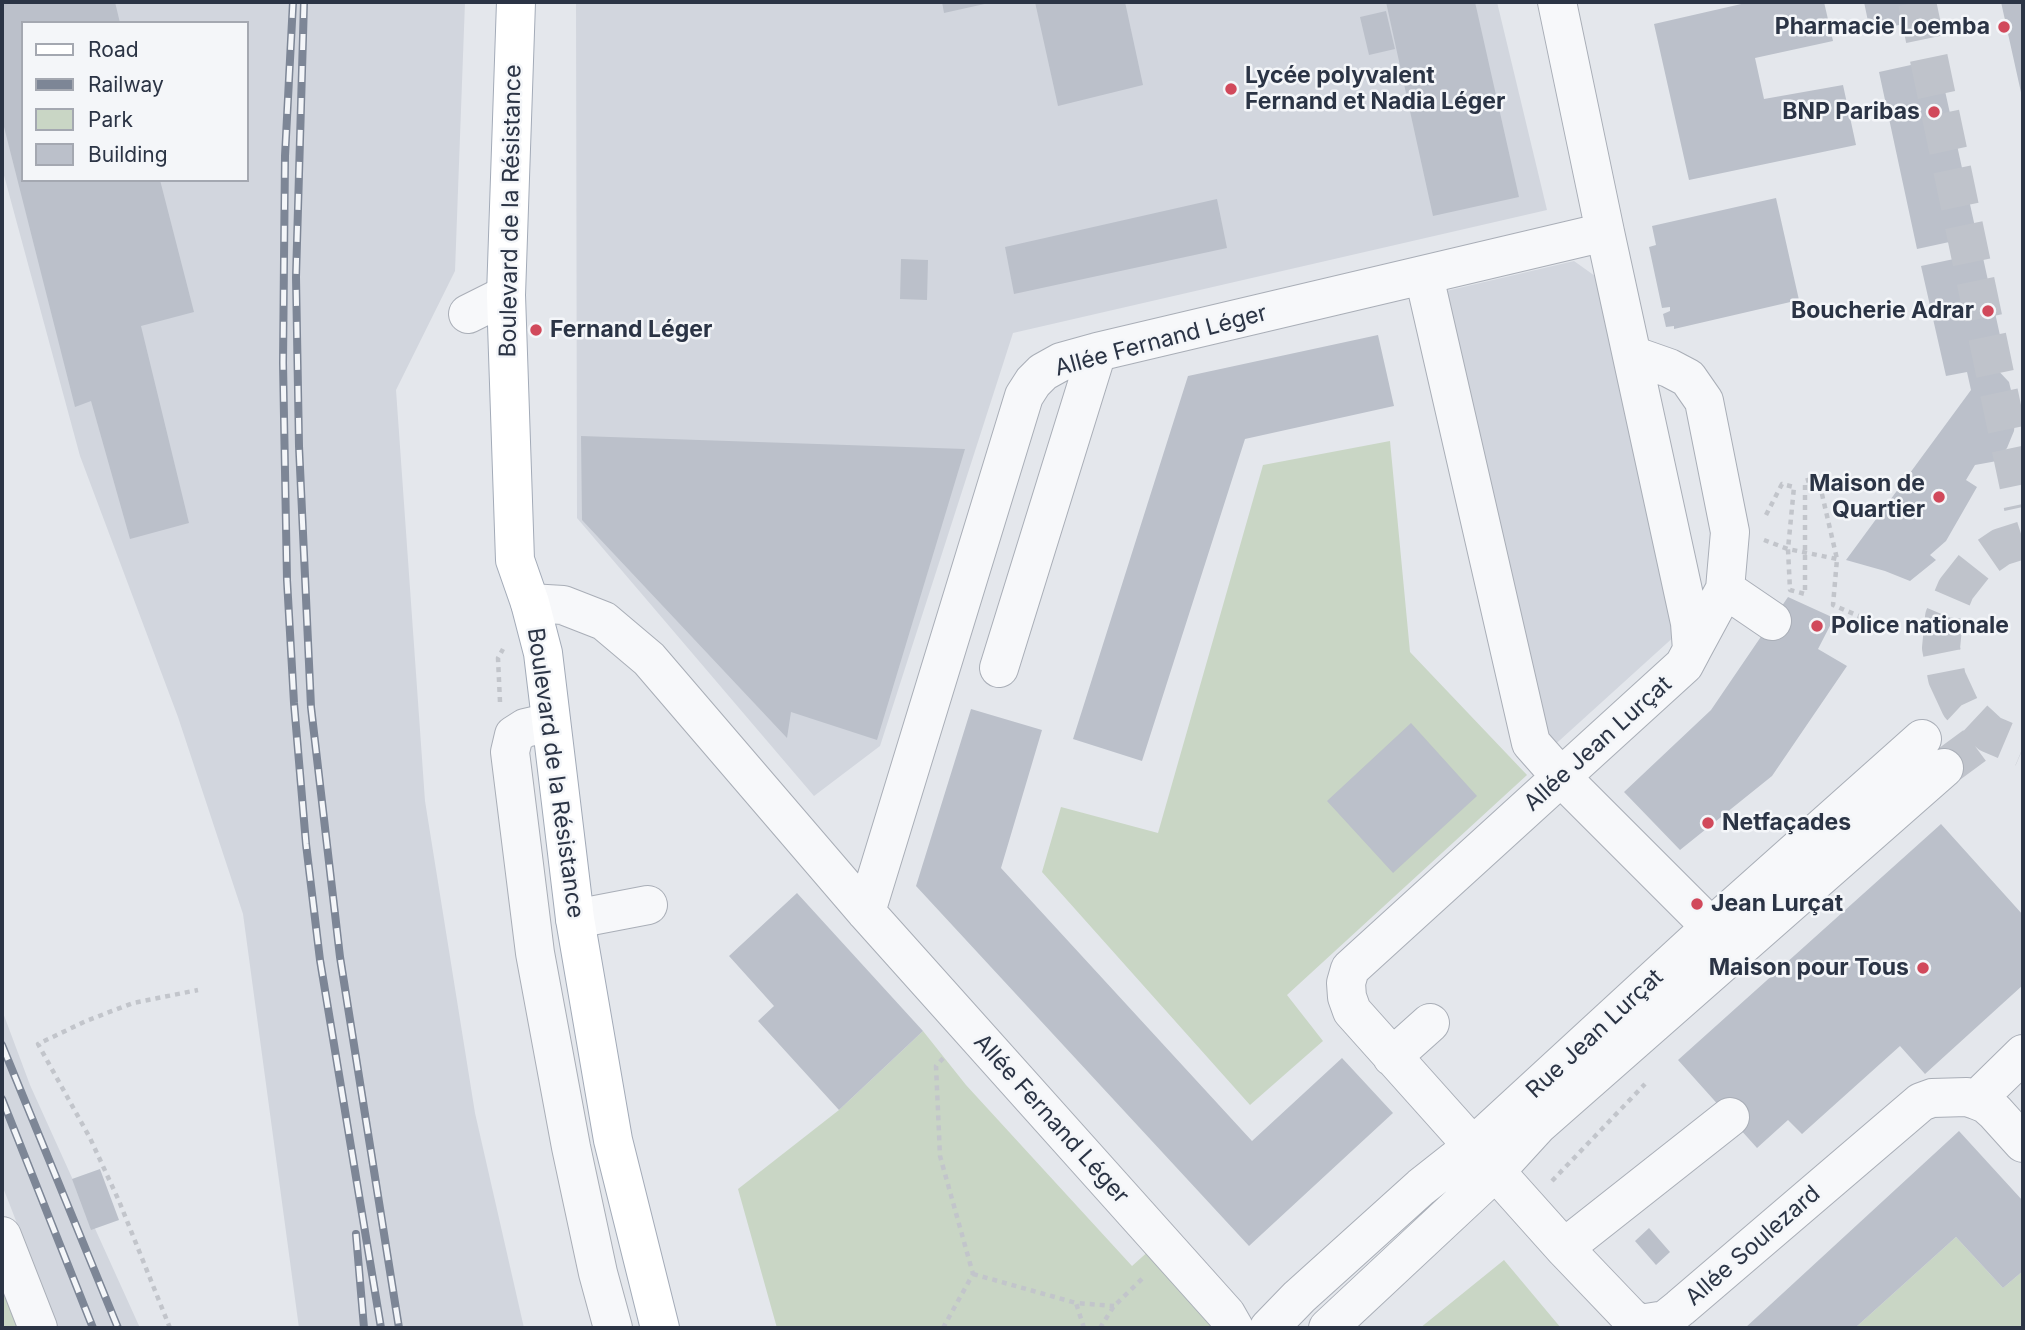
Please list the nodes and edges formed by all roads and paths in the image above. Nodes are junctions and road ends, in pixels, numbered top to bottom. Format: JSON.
{"nodes":[{"id":1,"x":516,"y":2,"type":"edge"},
{"id":2,"x":1557,"y":2,"type":"edge"},
{"id":3,"x":1605,"y":232,"type":"junction"},
{"id":4,"x":1424,"y":276,"type":"junction"},
{"id":5,"x":506,"y":295,"type":"junction"},
{"id":6,"x":468,"y":314,"type":"dead end"},
{"id":7,"x":1097,"y":352,"type":"junction"},
{"id":8,"x":1632,"y":355,"type":"junction"},
{"id":9,"x":1742,"y":534,"type":"junction"},
{"id":10,"x":1788,"y":549,"type":"junction"},
{"id":11,"x":1805,"y":553,"type":"junction"},
{"id":12,"x":1838,"y":559,"type":"junction"},
{"id":13,"x":1725,"y":589,"type":"junction"},
{"id":14,"x":530,"y":603,"type":"junction"},
{"id":15,"x":1772,"y":621,"type":"dead end"},
{"id":16,"x":1875,"y":623,"type":"dead end"},
{"id":17,"x":1692,"y":650,"type":"junction"},
{"id":18,"x":999,"y":668,"type":"dead end"},
{"id":19,"x":551,"y":722,"type":"junction"},
{"id":20,"x":1561,"y":777,"type":"junction"},
{"id":21,"x":648,"y":905,"type":"dead end"},
{"id":22,"x":866,"y":912,"type":"junction"},
{"id":23,"x":575,"y":919,"type":"junction"},
{"id":24,"x":1712,"y":927,"type":"junction"},
{"id":25,"x":198,"y":990,"type":"dead end"},
{"id":26,"x":1430,"y":1023,"type":"dead end"},
{"id":27,"x":971,"y":1029,"type":"junction"},
{"id":28,"x":2023,"y":1054,"type":"edge"},
{"id":29,"x":1392,"y":1057,"type":"junction"},
{"id":30,"x":1976,"y":1100,"type":"junction"},
{"id":31,"x":1730,"y":1117,"type":"dead end"},
{"id":32,"x":613,"y":1140,"type":"junction"},
{"id":33,"x":2023,"y":1143,"type":"edge"},
{"id":34,"x":571,"y":1147,"type":"junction"},
{"id":35,"x":1484,"y":1159,"type":"junction"},
{"id":36,"x":2,"y":1236,"type":"edge"},
{"id":37,"x":1564,"y":1248,"type":"junction"},
{"id":38,"x":973,"y":1274,"type":"junction"},
{"id":39,"x":1139,"y":1282,"type":"dead end"},
{"id":40,"x":1076,"y":1303,"type":"junction"},
{"id":41,"x":1114,"y":1306,"type":"junction"},
{"id":42,"x":38,"y":1328,"type":"edge"},
{"id":43,"x":170,"y":1328,"type":"edge"},
{"id":44,"x":612,"y":1328,"type":"edge"},
{"id":45,"x":660,"y":1328,"type":"edge"},
{"id":46,"x":943,"y":1328,"type":"edge"},
{"id":47,"x":1084,"y":1328,"type":"edge"},
{"id":48,"x":1100,"y":1328,"type":"edge"},
{"id":49,"x":1234,"y":1328,"type":"edge"},
{"id":50,"x":1269,"y":1328,"type":"edge"},
{"id":51,"x":1328,"y":1328,"type":"edge"}],
"edges":[{"from":1,"to":5,"type":"main road","name":"Boulevard de la Résistance"},
{"from":2,"to":3,"type":"street"},
{"from":3,"to":4,"type":"street","name":"Allée Fernand Léger"},
{"from":3,"to":8,"type":"street"},
{"from":4,"to":7,"type":"street","name":"Allée Fernand Léger"},
{"from":4,"to":20,"type":"street"},
{"from":5,"to":6,"type":"street"},
{"from":5,"to":14,"type":"main road","name":"Boulevard de la Résistance"},
{"from":7,"to":18,"type":"street"},
{"from":7,"to":22,"type":"street","name":"Allée Fernand Léger"},
{"from":8,"to":9,"type":"street"},
{"from":8,"to":17,"type":"street"},
{"from":9,"to":10,"type":"path"},
{"from":9,"to":10,"type":"path"},
{"from":9,"to":13,"type":"street"},
{"from":10,"to":11,"type":"path"},
{"from":10,"to":11,"type":"path"},
{"from":11,"to":12,"type":"path"},
{"from":11,"to":12,"type":"path"},
{"from":12,"to":16,"type":"path"},
{"from":13,"to":15,"type":"street"},
{"from":13,"to":17,"type":"street","name":"Allée Jean Lurçat"},
{"from":14,"to":19,"type":"main road","name":"Boulevard de la Résistance"},
{"from":14,"to":22,"type":"street","name":"Allée Fernand Léger"},
{"from":17,"to":20,"type":"street","name":"Allée Jean Lurçat"},
{"from":19,"to":23,"type":"main road","name":"Boulevard de la Résistance"},
{"from":19,"to":34,"type":"street"},
{"from":20,"to":24,"type":"street"},
{"from":20,"to":29,"type":"street","name":"Allée Jean Lurçat"},
{"from":21,"to":23,"type":"street"},
{"from":22,"to":27,"type":"street","name":"Allée Fernand Léger"},
{"from":23,"to":32,"type":"main road","name":"Boulevard de la Résistance"},
{"from":24,"to":35,"type":"street","name":"Rue Jean Lurçat"},
{"from":24,"to":35,"type":"street","name":"Rue Jean Lurçat"},
{"from":25,"to":43,"type":"path"},
{"from":26,"to":29,"type":"street"},
{"from":27,"to":38,"type":"path"},
{"from":27,"to":49,"type":"street","name":"Allée Fernand Léger"},
{"from":28,"to":30,"type":"street"},
{"from":29,"to":35,"type":"street","name":"Allée Jean Lurçat"},
{"from":30,"to":33,"type":"street"},
{"from":30,"to":37,"type":"street","name":"Allée Soulezard"},
{"from":31,"to":37,"type":"street"},
{"from":32,"to":34,"type":"street"},
{"from":32,"to":45,"type":"main road","name":"Boulevard de la Résistance"},
{"from":34,"to":44,"type":"street"},
{"from":35,"to":37,"type":"street","name":"Allée Soulezard"},
{"from":35,"to":50,"type":"street","name":"Rue Jean Lurçat"},
{"from":35,"to":51,"type":"street","name":"Rue Jean Lurçat"},
{"from":36,"to":42,"type":"street"},
{"from":38,"to":40,"type":"path"},
{"from":38,"to":46,"type":"path"},
{"from":39,"to":41,"type":"path"},
{"from":40,"to":41,"type":"path"},
{"from":40,"to":47,"type":"path"},
{"from":41,"to":48,"type":"path"}]}
